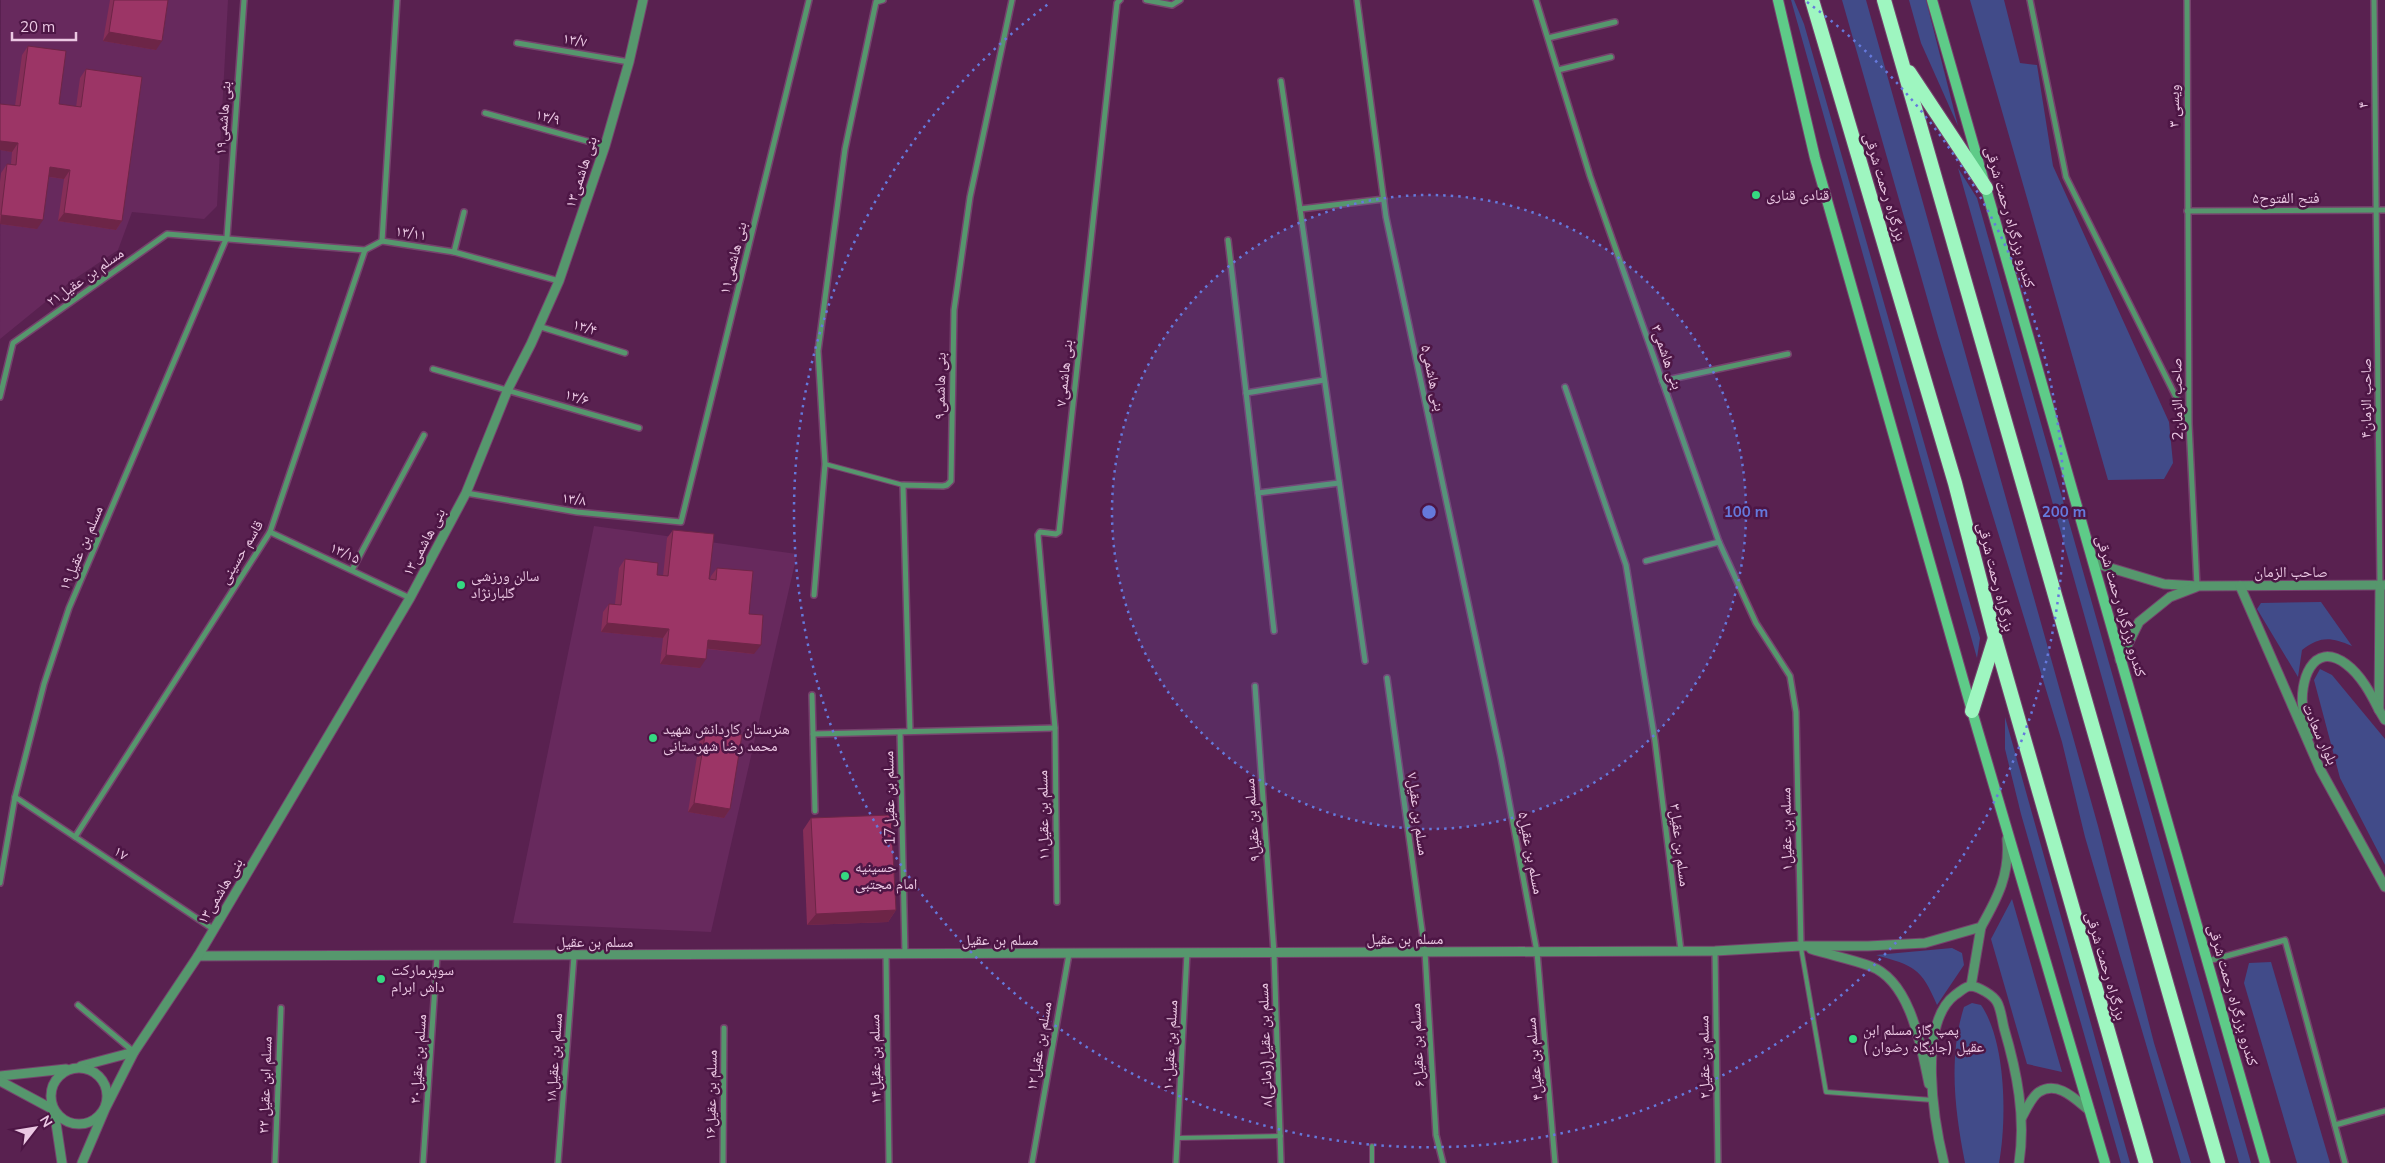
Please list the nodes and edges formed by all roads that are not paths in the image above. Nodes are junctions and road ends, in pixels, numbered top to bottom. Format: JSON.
{"nodes":[{"id":1,"x":244,"y":0,"type":"edge"},
{"id":2,"x":396,"y":0,"type":"edge"},
{"id":3,"x":643,"y":0,"type":"edge"},
{"id":4,"x":809,"y":0,"type":"edge"},
{"id":5,"x":883,"y":0,"type":"edge"},
{"id":6,"x":1012,"y":0,"type":"edge"},
{"id":7,"x":1120,"y":0,"type":"edge"},
{"id":8,"x":1146,"y":0,"type":"edge"},
{"id":9,"x":1180,"y":0,"type":"edge"},
{"id":10,"x":1357,"y":0,"type":"edge"},
{"id":11,"x":1536,"y":0,"type":"edge"},
{"id":12,"x":1778,"y":0,"type":"edge"},
{"id":13,"x":1805,"y":0,"type":"edge"},
{"id":14,"x":1812,"y":0,"type":"edge"},
{"id":15,"x":1884,"y":0,"type":"edge"},
{"id":16,"x":1932,"y":0,"type":"edge"},
{"id":17,"x":2030,"y":0,"type":"edge"},
{"id":18,"x":2187,"y":0,"type":"edge"},
{"id":19,"x":2374,"y":0,"type":"edge"},
{"id":20,"x":1615,"y":22,"type":"dead end"},
{"id":21,"x":1819,"y":28,"type":"junction"},
{"id":22,"x":1548,"y":38,"type":"junction"},
{"id":23,"x":517,"y":43,"type":"dead end"},
{"id":24,"x":1611,"y":57,"type":"dead end"},
{"id":25,"x":629,"y":62,"type":"junction"},
{"id":26,"x":1902,"y":62,"type":"junction"},
{"id":27,"x":1558,"y":70,"type":"junction"},
{"id":28,"x":1281,"y":82,"type":"dead end"},
{"id":29,"x":485,"y":113,"type":"dead end"},
{"id":30,"x":605,"y":146,"type":"junction"},
{"id":31,"x":1986,"y":188,"type":"junction"},
{"id":32,"x":1384,"y":199,"type":"junction"},
{"id":33,"x":1300,"y":209,"type":"junction"},
{"id":34,"x":2377,"y":210,"type":"junction"},
{"id":35,"x":2385,"y":210,"type":"edge"},
{"id":36,"x":2187,"y":211,"type":"junction"},
{"id":37,"x":464,"y":212,"type":"dead end"},
{"id":38,"x":227,"y":237,"type":"junction"},
{"id":39,"x":1228,"y":240,"type":"dead end"},
{"id":40,"x":382,"y":242,"type":"junction"},
{"id":41,"x":365,"y":250,"type":"junction"},
{"id":42,"x":454,"y":252,"type":"junction"},
{"id":43,"x":559,"y":281,"type":"junction"},
{"id":44,"x":538,"y":326,"type":"junction"},
{"id":45,"x":625,"y":353,"type":"dead end"},
{"id":46,"x":1788,"y":354,"type":"dead end"},
{"id":47,"x":433,"y":369,"type":"dead end"},
{"id":48,"x":1324,"y":380,"type":"junction"},
{"id":49,"x":1662,"y":381,"type":"junction"},
{"id":50,"x":1566,"y":387,"type":"dead end"},
{"id":51,"x":508,"y":389,"type":"junction"},
{"id":52,"x":1246,"y":392,"type":"junction"},
{"id":53,"x":0,"y":397,"type":"edge"},
{"id":54,"x":2189,"y":424,"type":"junction"},
{"id":55,"x":639,"y":428,"type":"dead end"},
{"id":56,"x":424,"y":435,"type":"dead end"},
{"id":57,"x":825,"y":464,"type":"junction"},
{"id":58,"x":1339,"y":483,"type":"junction"},
{"id":59,"x":903,"y":485,"type":"junction"},
{"id":60,"x":466,"y":493,"type":"junction"},
{"id":61,"x":1258,"y":493,"type":"junction"},
{"id":62,"x":681,"y":522,"type":"joint"},
{"id":63,"x":270,"y":532,"type":"junction"},
{"id":64,"x":1719,"y":542,"type":"junction"},
{"id":65,"x":1646,"y":560,"type":"dead end"},
{"id":66,"x":2094,"y":563,"type":"junction"},
{"id":67,"x":352,"y":570,"type":"junction"},
{"id":68,"x":2383,"y":585,"type":"edge"},
{"id":69,"x":2197,"y":586,"type":"junction"},
{"id":70,"x":2240,"y":586,"type":"junction"},
{"id":71,"x":814,"y":595,"type":"dead end"},
{"id":72,"x":410,"y":598,"type":"junction"},
{"id":73,"x":1274,"y":631,"type":"dead end"},
{"id":74,"x":1995,"y":638,"type":"junction"},
{"id":75,"x":2120,"y":660,"type":"junction"},
{"id":76,"x":1364,"y":661,"type":"dead end"},
{"id":77,"x":1387,"y":678,"type":"dead end"},
{"id":78,"x":1255,"y":686,"type":"dead end"},
{"id":79,"x":812,"y":695,"type":"dead end"},
{"id":80,"x":2379,"y":710,"type":"junction"},
{"id":81,"x":1972,"y":711,"type":"junction"},
{"id":82,"x":1796,"y":712,"type":"joint"},
{"id":83,"x":2385,"y":720,"type":"edge"},
{"id":84,"x":1054,"y":728,"type":"junction"},
{"id":85,"x":910,"y":731,"type":"junction"},
{"id":86,"x":900,"y":732,"type":"junction"},
{"id":87,"x":813,"y":734,"type":"junction"},
{"id":88,"x":1501,"y":758,"type":"joint"},
{"id":89,"x":2320,"y":769,"type":"junction"},
{"id":90,"x":15,"y":797,"type":"junction"},
{"id":91,"x":815,"y":811,"type":"dead end"},
{"id":92,"x":2005,"y":819,"type":"junction"},
{"id":93,"x":75,"y":837,"type":"junction"},
{"id":94,"x":0,"y":883,"type":"edge"},
{"id":95,"x":2385,"y":887,"type":"edge"},
{"id":96,"x":1057,"y":902,"type":"dead end"},
{"id":97,"x":1981,"y":927,"type":"junction"},
{"id":98,"x":213,"y":929,"type":"junction"},
{"id":99,"x":1801,"y":946,"type":"junction"},
{"id":100,"x":1681,"y":951,"type":"junction"},
{"id":101,"x":1716,"y":951,"type":"junction"},
{"id":102,"x":1425,"y":952,"type":"junction"},
{"id":103,"x":1537,"y":952,"type":"junction"},
{"id":104,"x":1187,"y":953,"type":"junction"},
{"id":105,"x":1274,"y":953,"type":"junction"},
{"id":106,"x":886,"y":954,"type":"junction"},
{"id":107,"x":904,"y":954,"type":"junction"},
{"id":108,"x":1069,"y":954,"type":"junction"},
{"id":109,"x":198,"y":956,"type":"junction"},
{"id":110,"x":437,"y":956,"type":"junction"},
{"id":111,"x":574,"y":956,"type":"junction"},
{"id":112,"x":2208,"y":961,"type":"junction"},
{"id":113,"x":1971,"y":986,"type":"junction"},
{"id":114,"x":78,"y":1005,"type":"dead end"},
{"id":115,"x":281,"y":1008,"type":"dead end"},
{"id":116,"x":724,"y":1028,"type":"dead end"},
{"id":117,"x":134,"y":1052,"type":"junction"},
{"id":118,"x":70,"y":1069,"type":"junction"},
{"id":119,"x":0,"y":1076,"type":"edge"},
{"id":120,"x":0,"y":1081,"type":"edge"},
{"id":121,"x":1932,"y":1100,"type":"junction"},
{"id":122,"x":105,"y":1109,"type":"junction"},
{"id":123,"x":54,"y":1110,"type":"junction"},
{"id":124,"x":2090,"y":1111,"type":"junction"},
{"id":125,"x":2385,"y":1111,"type":"edge"},
{"id":126,"x":2022,"y":1118,"type":"junction"},
{"id":127,"x":2335,"y":1125,"type":"junction"},
{"id":128,"x":1281,"y":1136,"type":"junction"},
{"id":129,"x":1178,"y":1138,"type":"junction"},
{"id":130,"x":1372,"y":1146,"type":"dead end"},
{"id":131,"x":62,"y":1163,"type":"edge"},
{"id":132,"x":82,"y":1163,"type":"edge"},
{"id":133,"x":274,"y":1163,"type":"edge"},
{"id":134,"x":423,"y":1163,"type":"edge"},
{"id":135,"x":558,"y":1163,"type":"edge"},
{"id":136,"x":723,"y":1163,"type":"edge"},
{"id":137,"x":889,"y":1163,"type":"edge"},
{"id":138,"x":1032,"y":1163,"type":"edge"},
{"id":139,"x":1176,"y":1163,"type":"edge"},
{"id":140,"x":1281,"y":1163,"type":"edge"},
{"id":141,"x":1372,"y":1163,"type":"edge"},
{"id":142,"x":1443,"y":1163,"type":"edge"},
{"id":143,"x":1555,"y":1163,"type":"edge"},
{"id":144,"x":1718,"y":1163,"type":"edge"},
{"id":145,"x":1944,"y":1163,"type":"edge"},
{"id":146,"x":2019,"y":1163,"type":"edge"},
{"id":147,"x":2105,"y":1163,"type":"edge"},
{"id":148,"x":2146,"y":1163,"type":"edge"},
{"id":149,"x":2218,"y":1163,"type":"edge"},
{"id":150,"x":2265,"y":1163,"type":"edge"},
{"id":151,"x":2345,"y":1163,"type":"edge"}],
"edges":[{"from":1,"to":38,"type":"street","name":"بنی هاشمی۱۹"},
{"from":2,"to":40,"type":"street"},
{"from":3,"to":25,"type":"street","name":"بنی هاشمی۱۳"},
{"from":4,"to":62,"type":"street","name":"بنی هاشمی۱۱"},
{"from":5,"to":57,"type":"street"},
{"from":6,"to":59,"type":"street","name":"بنی هاشمی۹"},
{"from":7,"to":84,"type":"street","name":"بنی هاشمی۷"},
{"from":8,"to":9,"type":"street"},
{"from":10,"to":32,"type":"street","name":"بنی هاشمی۵"},
{"from":11,"to":22,"type":"street","name":"بنی هاشمی۳"},
{"from":12,"to":81,"type":"main road"},
{"from":13,"to":21,"type":"highway"},
{"from":14,"to":21,"type":"highway","name":"بزرگراه رحمت شرقی"},
{"from":15,"to":26,"type":"highway"},
{"from":16,"to":31,"type":"main road","name":"کندرو بزرگراه رحمت شرقی"},
{"from":17,"to":54,"type":"street"},
{"from":18,"to":36,"type":"street","name":"ویسی ۳"},
{"from":19,"to":34,"type":"street","name":"۴"},
{"from":20,"to":22,"type":"street"},
{"from":21,"to":74,"type":"highway","name":"بزرگراه رحمت شرقی"},
{"from":22,"to":27,"type":"street","name":"بنی هاشمی۳"},
{"from":23,"to":25,"type":"street","name":"۱۳/۷"},
{"from":24,"to":27,"type":"street"},
{"from":25,"to":30,"type":"street","name":"بنی هاشمی۱۳"},
{"from":26,"to":31,"type":"highway"},
{"from":26,"to":149,"type":"highway"},
{"from":27,"to":49,"type":"street","name":"بنی هاشمی۳"},
{"from":28,"to":33,"type":"street"},
{"from":29,"to":30,"type":"street","name":"۱۳/۹"},
{"from":30,"to":43,"type":"street","name":"بنی هاشمی۱۳"},
{"from":31,"to":66,"type":"main road","name":"کندرو بزرگراه رحمت شرقی"},
{"from":32,"to":33,"type":"street"},
{"from":32,"to":88,"type":"street","name":"بنی هاشمی۵"},
{"from":33,"to":48,"type":"street"},
{"from":34,"to":35,"type":"street","name":"فتح الفتوح۵"},
{"from":34,"to":36,"type":"street","name":"فتح الفتوح۵"},
{"from":34,"to":68,"type":"street","name":"صاحب الزمان۴"},
{"from":36,"to":54,"type":"street","name":"2صاحب الزمان"},
{"from":37,"to":42,"type":"street"},
{"from":38,"to":41,"type":"street"},
{"from":38,"to":53,"type":"street","name":"مسلم بن عقیل۲۱"},
{"from":38,"to":90,"type":"street","name":"مسلم بن عقیل۱۹"},
{"from":39,"to":52,"type":"street"},
{"from":40,"to":41,"type":"street","name":"۱۳/۱۱"},
{"from":40,"to":42,"type":"street","name":"۱۳/۱۱"},
{"from":41,"to":63,"type":"street","name":"قاسم حسینی"},
{"from":42,"to":43,"type":"street","name":"۱۳/۱۱"},
{"from":43,"to":44,"type":"street","name":"بنی هاشمی۱۳"},
{"from":44,"to":45,"type":"street","name":"۱۳/۴"},
{"from":44,"to":51,"type":"street","name":"بنی هاشمی۱۳"},
{"from":46,"to":49,"type":"street"},
{"from":47,"to":51,"type":"street","name":"۱۳/۶"},
{"from":48,"to":52,"type":"street"},
{"from":48,"to":58,"type":"street"},
{"from":49,"to":64,"type":"street","name":"بنی هاشمی۳"},
{"from":50,"to":100,"type":"street","name":"مسلم بن عقیل۳"},
{"from":51,"to":55,"type":"street","name":"۱۳/۶"},
{"from":51,"to":60,"type":"street","name":"بنی هاشمی۱۳"},
{"from":52,"to":61,"type":"street"},
{"from":54,"to":69,"type":"street","name":"2صاحب الزمان"},
{"from":56,"to":67,"type":"street"},
{"from":57,"to":59,"type":"lane"},
{"from":57,"to":71,"type":"street"},
{"from":58,"to":61,"type":"street"},
{"from":58,"to":76,"type":"street"},
{"from":59,"to":85,"type":"street"},
{"from":60,"to":62,"type":"street","name":"۱۳/۸"},
{"from":60,"to":72,"type":"street","name":"بنی هاشمی۱۳"},
{"from":61,"to":73,"type":"street"},
{"from":63,"to":67,"type":"street","name":"۱۳/۱۵"},
{"from":63,"to":93,"type":"street","name":"قاسم حسینی"},
{"from":64,"to":65,"type":"street"},
{"from":64,"to":82,"type":"street","name":"بنی هاشمی۳"},
{"from":66,"to":69,"type":"street","name":"صاحب الزمان"},
{"from":66,"to":75,"type":"main road","name":"کندرو بزرگراه رحمت شرقی"},
{"from":67,"to":72,"type":"street","name":"۱۳/۱۵"},
{"from":68,"to":70,"type":"street","name":"صاحب الزمان"},
{"from":68,"to":80,"type":"street"},
{"from":69,"to":70,"type":"street","name":"صاحب الزمان"},
{"from":69,"to":75,"type":"street"},
{"from":70,"to":89,"type":"street","name":"بلوار سعادت"},
{"from":72,"to":98,"type":"street","name":"بنی هاشمی۱۳"},
{"from":74,"to":81,"type":"highway"},
{"from":74,"to":148,"type":"highway","name":"بزرگراه رحمت شرقی"},
{"from":75,"to":112,"type":"main road","name":"کندرو بزرگراه رحمت شرقی"},
{"from":77,"to":102,"type":"street","name":"مسلم بن عقیل۷"},
{"from":78,"to":105,"type":"street","name":"مسلم بن عقیل۹"},
{"from":79,"to":87,"type":"street"},
{"from":80,"to":83,"type":"street"},
{"from":80,"to":89,"type":"street"},
{"from":81,"to":92,"type":"main road"},
{"from":82,"to":99,"type":"street","name":"مسلم بن عقیل۱"},
{"from":84,"to":85,"type":"street"},
{"from":84,"to":96,"type":"street","name":"مسلم بن عقیل۱۱"},
{"from":85,"to":86,"type":"street"},
{"from":86,"to":87,"type":"street"},
{"from":86,"to":107,"type":"street","name":"مسلم بن عقیل17"},
{"from":87,"to":91,"type":"street"},
{"from":88,"to":103,"type":"street","name":"مسلم بن عقیل۵"},
{"from":89,"to":95,"type":"street","name":"بلوار سعادت"},
{"from":90,"to":93,"type":"street","name":"۱۷"},
{"from":90,"to":94,"type":"street","name":"مسلم بن عقیل۱۹"},
{"from":92,"to":97,"type":"street"},
{"from":92,"to":124,"type":"main road"},
{"from":93,"to":98,"type":"street","name":"۱۷"},
{"from":97,"to":99,"type":"street","name":"مسلم بن عقیل"},
{"from":97,"to":113,"type":"street"},
{"from":98,"to":109,"type":"street","name":"بنی هاشمی۱۳"},
{"from":99,"to":101,"type":"street","name":"مسلم بن عقیل"},
{"from":99,"to":121,"type":"street"},
{"from":99,"to":121,"type":"lane"},
{"from":100,"to":101,"type":"street","name":"مسلم بن عقیل"},
{"from":100,"to":103,"type":"street","name":"مسلم بن عقیل"},
{"from":101,"to":144,"type":"street","name":"مسلم بن عقیل۲"},
{"from":102,"to":103,"type":"street","name":"مسلم بن عقیل"},
{"from":102,"to":105,"type":"street","name":"مسلم بن عقیل"},
{"from":102,"to":142,"type":"street","name":"مسلم بن عقیل۶"},
{"from":103,"to":143,"type":"street","name":"مسلم بن عقیل۴"},
{"from":104,"to":105,"type":"street","name":"مسلم بن عقیل"},
{"from":104,"to":108,"type":"street","name":"مسلم بن عقیل"},
{"from":104,"to":129,"type":"street","name":"مسلم بن عقیل۱۰"},
{"from":105,"to":128,"type":"street","name":"۸مسلم بن عقیل(زمانی)"},
{"from":106,"to":107,"type":"street","name":"مسلم بن عقیل"},
{"from":106,"to":111,"type":"street","name":"مسلم بن عقیل"},
{"from":106,"to":137,"type":"street","name":"مسلم بن عقیل۱۴"},
{"from":107,"to":108,"type":"street","name":"مسلم بن عقیل"},
{"from":108,"to":138,"type":"street","name":"مسلم بن عقیل۱۲"},
{"from":109,"to":110,"type":"street","name":"مسلم بن عقیل"},
{"from":109,"to":117,"type":"street","name":"بنی هاشمی۱۳"},
{"from":110,"to":111,"type":"street","name":"مسلم بن عقیل"},
{"from":110,"to":134,"type":"street","name":"مسلم بن عقیل۲۰"},
{"from":111,"to":135,"type":"street","name":"مسلم بن عقیل۱۸"},
{"from":112,"to":127,"type":"street"},
{"from":112,"to":150,"type":"main road","name":"کندرو بزرگراه رحمت شرقی"},
{"from":113,"to":121,"type":"street"},
{"from":113,"to":126,"type":"street"},
{"from":114,"to":117,"type":"street"},
{"from":115,"to":133,"type":"street","name":"مسلم ابن عقیل ۲۲"},
{"from":116,"to":136,"type":"street","name":"مسلم بن عقیل۱۶"},
{"from":117,"to":118,"type":"street"},
{"from":117,"to":122,"type":"street","name":"بنی هاشمی۱۳"},
{"from":118,"to":119,"type":"street"},
{"from":118,"to":122,"type":"street"},
{"from":118,"to":123,"type":"street"},
{"from":120,"to":123,"type":"street"},
{"from":121,"to":145,"type":"street"},
{"from":122,"to":123,"type":"street"},
{"from":122,"to":132,"type":"street","name":"بنی هاشمی۱۳"},
{"from":123,"to":131,"type":"street"},
{"from":124,"to":126,"type":"street"},
{"from":124,"to":147,"type":"main road"},
{"from":125,"to":127,"type":"street"},
{"from":126,"to":146,"type":"street"},
{"from":127,"to":151,"type":"street"},
{"from":128,"to":129,"type":"lane"},
{"from":128,"to":140,"type":"street","name":"۸مسلم بن عقیل(زمانی)"},
{"from":129,"to":139,"type":"street","name":"مسلم بن عقیل۱۰"},
{"from":130,"to":141,"type":"lane"}]}
